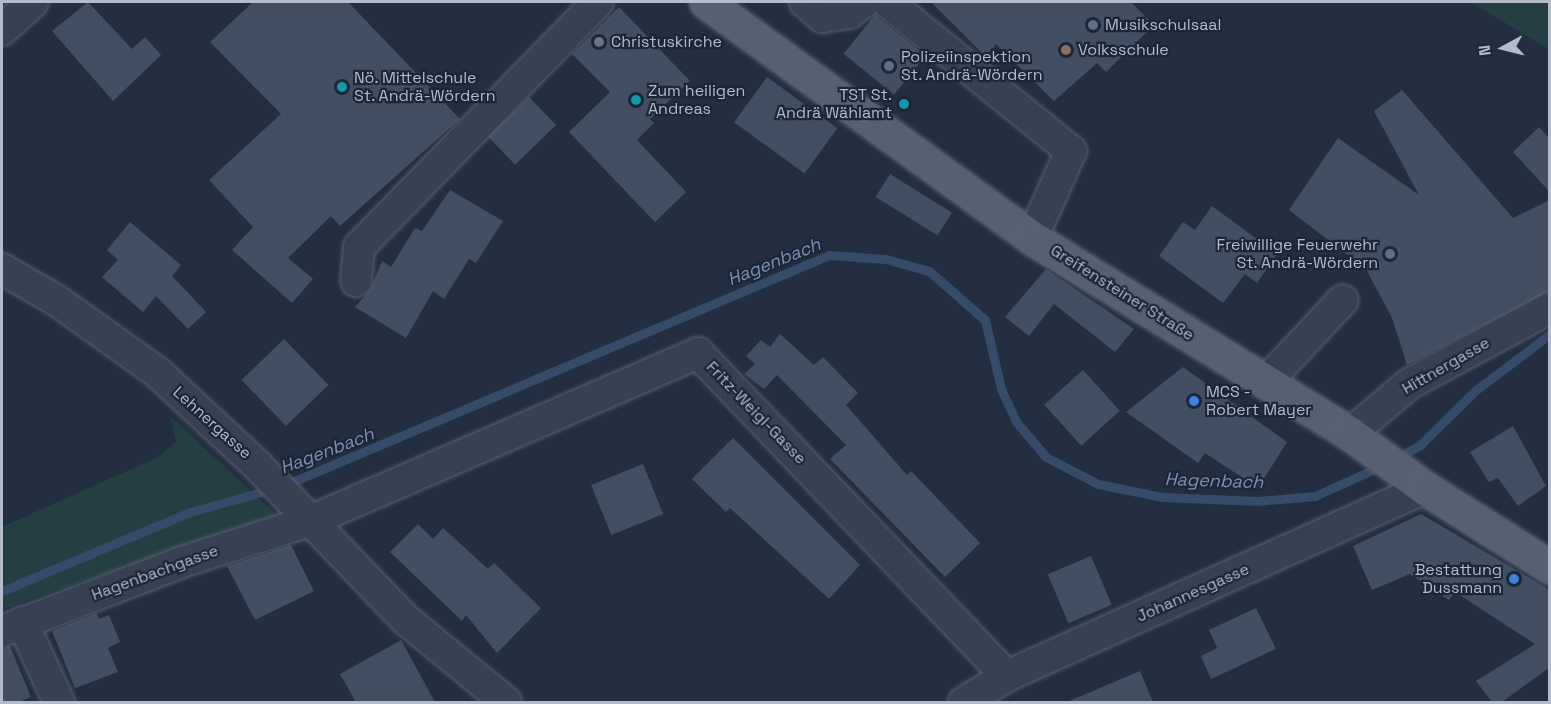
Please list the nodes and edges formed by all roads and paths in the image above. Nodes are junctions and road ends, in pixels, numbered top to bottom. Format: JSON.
{"nodes":[{"id":1,"x":33,"y":2,"type":"edge"},
{"id":2,"x":598,"y":2,"type":"edge"},
{"id":3,"x":706,"y":2,"type":"edge"},
{"id":4,"x":805,"y":2,"type":"edge"},
{"id":5,"x":864,"y":2,"type":"edge"},
{"id":6,"x":887,"y":2,"type":"edge"},
{"id":7,"x":2,"y":30,"type":"edge"},
{"id":8,"x":1032,"y":238,"type":"junction"},
{"id":9,"x":2,"y":269,"type":"edge"},
{"id":10,"x":356,"y":281,"type":"dead end"},
{"id":11,"x":1343,"y":300,"type":"dead end"},
{"id":12,"x":1550,"y":308,"type":"edge"},
{"id":13,"x":1266,"y":382,"type":"junction"},
{"id":14,"x":1350,"y":434,"type":"junction"},
{"id":15,"x":1414,"y":481,"type":"junction"},
{"id":16,"x":304,"y":514,"type":"junction"},
{"id":17,"x":1550,"y":567,"type":"edge"},
{"id":18,"x":12,"y":626,"type":"edge"},
{"id":19,"x":1007,"y":676,"type":"junction"},
{"id":20,"x":59,"y":702,"type":"edge"},
{"id":21,"x":506,"y":702,"type":"edge"},
{"id":22,"x":964,"y":702,"type":"edge"}],
"edges":[{"from":1,"to":7,"type":"street"},
{"from":2,"to":10,"type":"street"},
{"from":3,"to":8,"type":"main road","name":"Greifensteiner Straße"},
{"from":4,"to":5,"type":"street"},
{"from":6,"to":8,"type":"street"},
{"from":8,"to":13,"type":"main road","name":"Greifensteiner Straße"},
{"from":9,"to":16,"type":"street","name":"Lehnergasse"},
{"from":11,"to":13,"type":"street"},
{"from":12,"to":14,"type":"street","name":"Hittnergasse"},
{"from":13,"to":14,"type":"main road","name":"Greifensteiner Straße"},
{"from":14,"to":15,"type":"main road","name":"Greifensteiner Straße"},
{"from":15,"to":17,"type":"main road","name":"Greifensteiner Straße"},
{"from":15,"to":19,"type":"street","name":"Johannesgasse"},
{"from":16,"to":18,"type":"street","name":"Hagenbachgasse"},
{"from":16,"to":19,"type":"street","name":"Fritz-Weigl-Gasse"},
{"from":16,"to":21,"type":"street","name":"Lehnergasse"},
{"from":18,"to":20,"type":"street"},
{"from":19,"to":22,"type":"street","name":"Johannesgasse"}]}
